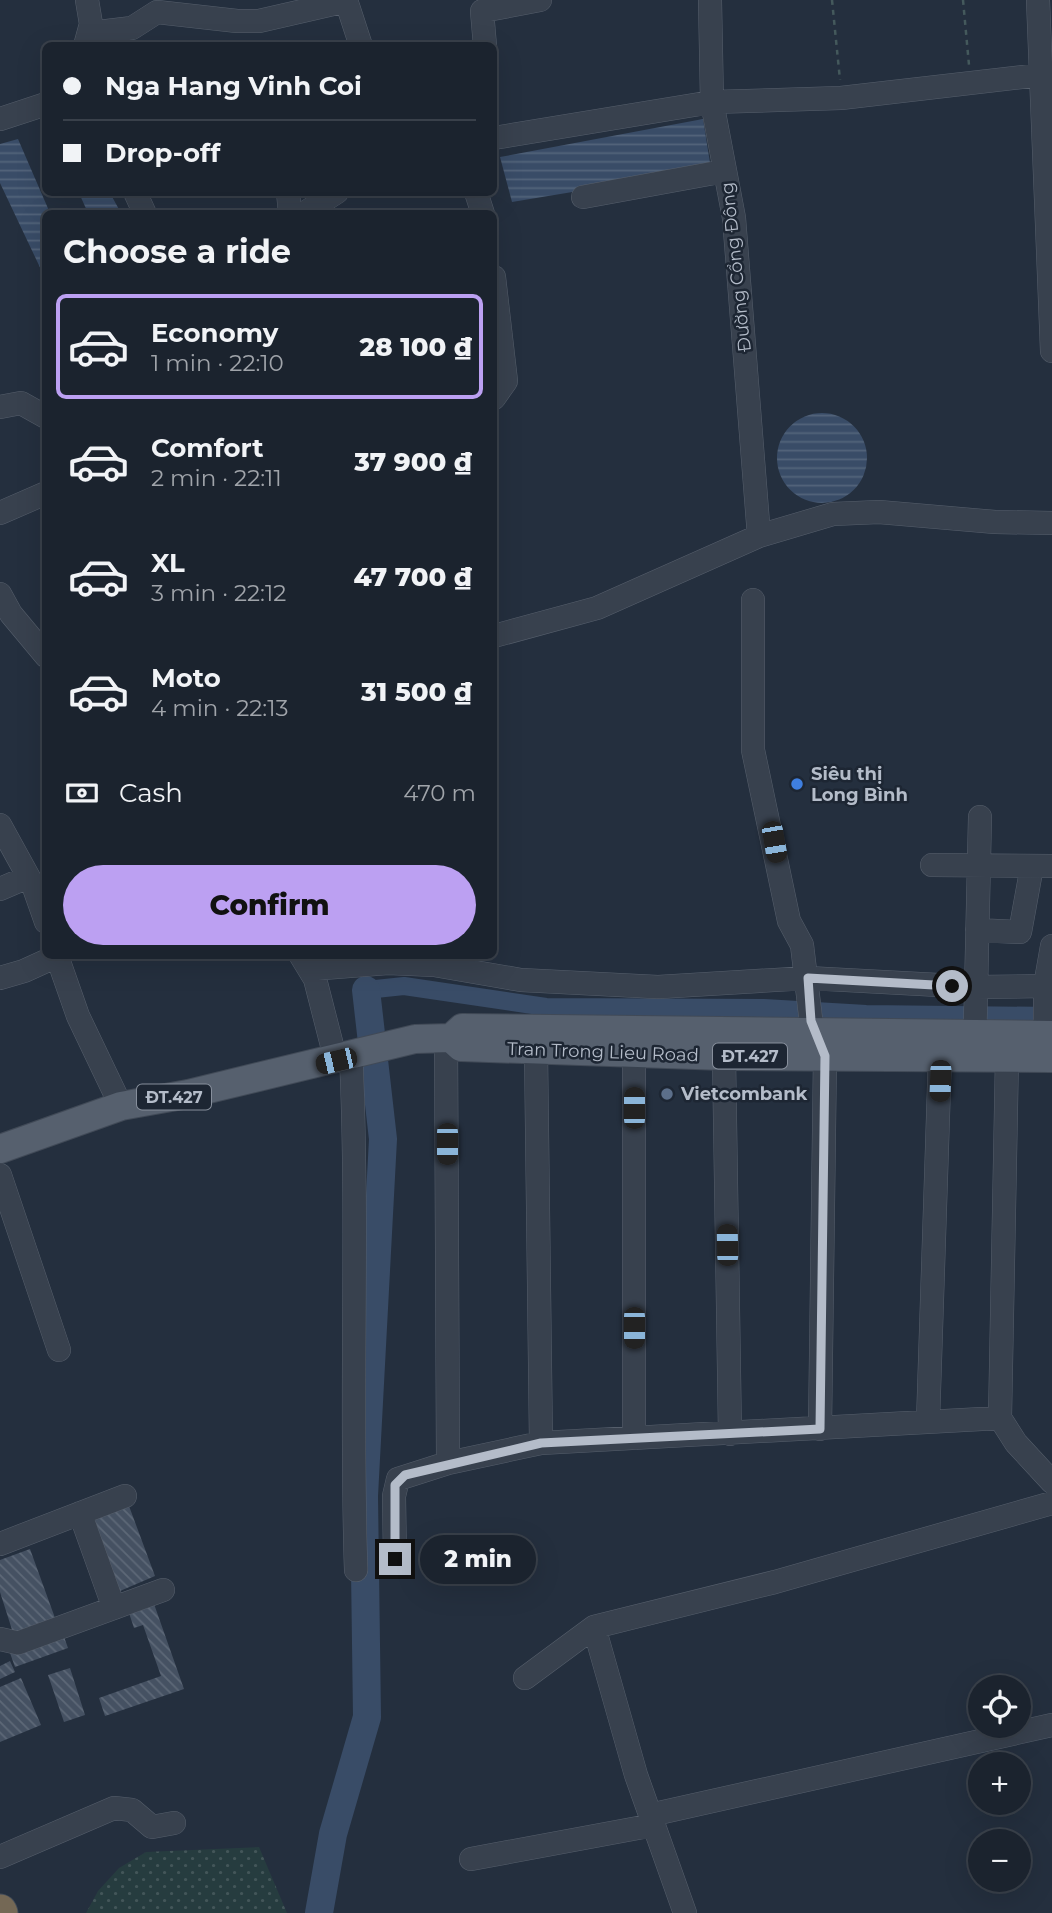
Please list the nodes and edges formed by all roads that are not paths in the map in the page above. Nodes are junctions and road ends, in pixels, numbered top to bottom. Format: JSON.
{"nodes":[{"id":1,"x":86,"y":0,"type":"edge"},
{"id":2,"x":540,"y":0,"type":"edge"},
{"id":3,"x":710,"y":0,"type":"edge"},
{"id":4,"x":1038,"y":0,"type":"edge"},
{"id":5,"x":351,"y":1,"type":"edge"},
{"id":6,"x":87,"y":39,"type":"edge"},
{"id":7,"x":360,"y":42,"type":"edge"},
{"id":8,"x":485,"y":42,"type":"edge"},
{"id":9,"x":1040,"y":75,"type":"junction"},
{"id":10,"x":712,"y":102,"type":"junction"},
{"id":11,"x":42,"y":105,"type":"edge"},
{"id":12,"x":0,"y":119,"type":"edge"},
{"id":13,"x":497,"y":138,"type":"edge"},
{"id":14,"x":725,"y":171,"type":"junction"},
{"id":15,"x":331,"y":196,"type":"edge"},
{"id":16,"x":583,"y":197,"type":"dead end"},
{"id":17,"x":309,"y":210,"type":"edge"},
{"id":18,"x":497,"y":303,"type":"edge"},
{"id":19,"x":1052,"y":351,"type":"edge"},
{"id":20,"x":497,"y":394,"type":"edge"},
{"id":21,"x":0,"y":407,"type":"edge"},
{"id":22,"x":42,"y":415,"type":"edge"},
{"id":23,"x":42,"y":495,"type":"edge"},
{"id":24,"x":0,"y":513,"type":"edge"},
{"id":25,"x":1052,"y":523,"type":"edge"},
{"id":26,"x":759,"y":536,"type":"junction"},
{"id":27,"x":0,"y":594,"type":"edge"},
{"id":28,"x":753,"y":600,"type":"dead end"},
{"id":29,"x":497,"y":635,"type":"edge"},
{"id":30,"x":42,"y":651,"type":"edge"},
{"id":31,"x":980,"y":817,"type":"dead end"},
{"id":32,"x":0,"y":825,"type":"edge"},
{"id":33,"x":932,"y":865,"type":"dead end"},
{"id":34,"x":1042,"y":866,"type":"edge"},
{"id":35,"x":979,"y":867,"type":"junction"},
{"id":36,"x":29,"y":877,"type":"junction"},
{"id":37,"x":0,"y":889,"type":"edge"},
{"id":38,"x":42,"y":911,"type":"edge"},
{"id":39,"x":978,"y":930,"type":"junction"},
{"id":40,"x":1052,"y":946,"type":"edge"},
{"id":41,"x":50,"y":959,"type":"edge"},
{"id":42,"x":58,"y":959,"type":"edge"},
{"id":43,"x":306,"y":962,"type":"edge"},
{"id":44,"x":0,"y":978,"type":"edge"},
{"id":45,"x":809,"y":981,"type":"junction"},
{"id":46,"x":1045,"y":987,"type":"junction"},
{"id":47,"x":975,"y":1013,"type":"junction"},
{"id":48,"x":817,"y":1037,"type":"junction"},
{"id":49,"x":449,"y":1038,"type":"junction"},
{"id":50,"x":1050,"y":1042,"type":"edge"},
{"id":51,"x":536,"y":1051,"type":"junction"},
{"id":52,"x":634,"y":1053,"type":"junction"},
{"id":53,"x":940,"y":1055,"type":"junction"},
{"id":54,"x":724,"y":1056,"type":"junction"},
{"id":55,"x":1007,"y":1056,"type":"junction"},
{"id":56,"x":343,"y":1058,"type":"junction"},
{"id":57,"x":121,"y":1106,"type":"junction"},
{"id":58,"x":1,"y":1153,"type":"edge"},
{"id":59,"x":59,"y":1350,"type":"dead end"},
{"id":60,"x":1000,"y":1418,"type":"junction"},
{"id":61,"x":928,"y":1422,"type":"junction"},
{"id":62,"x":820,"y":1429,"type":"junction"},
{"id":63,"x":730,"y":1434,"type":"junction"},
{"id":64,"x":634,"y":1438,"type":"junction"},
{"id":65,"x":541,"y":1443,"type":"junction"},
{"id":66,"x":448,"y":1463,"type":"junction"},
{"id":67,"x":1052,"y":1482,"type":"edge"},
{"id":68,"x":125,"y":1496,"type":"dead end"},
{"id":69,"x":1052,"y":1503,"type":"edge"},
{"id":70,"x":80,"y":1513,"type":"junction"},
{"id":71,"x":0,"y":1544,"type":"edge"},
{"id":72,"x":395,"y":1559,"type":"dead end"},
{"id":73,"x":356,"y":1570,"type":"dead end"},
{"id":74,"x":163,"y":1590,"type":"dead end"},
{"id":75,"x":114,"y":1608,"type":"junction"},
{"id":76,"x":594,"y":1627,"type":"junction"},
{"id":77,"x":0,"y":1638,"type":"edge"},
{"id":78,"x":525,"y":1678,"type":"dead end"},
{"id":79,"x":1052,"y":1725,"type":"edge"},
{"id":80,"x":652,"y":1820,"type":"junction"},
{"id":81,"x":174,"y":1823,"type":"dead end"},
{"id":82,"x":0,"y":1857,"type":"edge"},
{"id":83,"x":471,"y":1859,"type":"dead end"},
{"id":84,"x":685,"y":1913,"type":"edge"}],
"edges":[{"from":1,"to":6,"type":"street"},
{"from":2,"to":8,"type":"street"},
{"from":3,"to":10,"type":"street","name":"Đường Cổng Đông"},
{"from":4,"to":9,"type":"street"},
{"from":5,"to":6,"type":"street"},
{"from":5,"to":7,"type":"street"},
{"from":9,"to":10,"type":"street"},
{"from":9,"to":19,"type":"street"},
{"from":10,"to":13,"type":"street"},
{"from":10,"to":14,"type":"street","name":"Đường Cổng Đông"},
{"from":11,"to":12,"type":"street"},
{"from":14,"to":16,"type":"street"},
{"from":14,"to":26,"type":"street","name":"Đường Cổng Đông"},
{"from":15,"to":17,"type":"street"},
{"from":18,"to":20,"type":"street"},
{"from":21,"to":22,"type":"street"},
{"from":23,"to":24,"type":"street"},
{"from":25,"to":26,"type":"street"},
{"from":26,"to":29,"type":"street"},
{"from":27,"to":30,"type":"street"},
{"from":28,"to":45,"type":"street"},
{"from":31,"to":35,"type":"street"},
{"from":32,"to":36,"type":"street"},
{"from":33,"to":35,"type":"street"},
{"from":34,"to":35,"type":"street"},
{"from":34,"to":39,"type":"street"},
{"from":35,"to":39,"type":"street"},
{"from":36,"to":37,"type":"street"},
{"from":36,"to":38,"type":"street"},
{"from":39,"to":47,"type":"street"},
{"from":40,"to":46,"type":"street"},
{"from":41,"to":44,"type":"street"},
{"from":42,"to":57,"type":"street"},
{"from":43,"to":45,"type":"street"},
{"from":43,"to":56,"type":"street"},
{"from":45,"to":47,"type":"street"},
{"from":45,"to":48,"type":"street"},
{"from":46,"to":47,"type":"street"},
{"from":46,"to":50,"type":"street"},
{"from":47,"to":48,"type":"main road","name":"Tran Trong Lieu Road","number":"ĐT.427"},
{"from":47,"to":50,"type":"main road","name":"Tran Trong Lieu Road","number":"ĐT.427"},
{"from":48,"to":49,"type":"main road","name":"Tran Trong Lieu Road","number":"ĐT.427"},
{"from":48,"to":53,"type":"main road","name":"Tran Trong Lieu Road","number":"ĐT.427"},
{"from":48,"to":54,"type":"main road","name":"Tran Trong Lieu Road","number":"ĐT.427"},
{"from":48,"to":62,"type":"street"},
{"from":49,"to":51,"type":"main road","name":"Tran Trong Lieu Road","number":"ĐT.427"},
{"from":49,"to":56,"type":"main road","name":"Tran Trong Lieu Road","number":"ĐT.427"},
{"from":49,"to":66,"type":"street"},
{"from":50,"to":55,"type":"main road","name":"Tran Trong Lieu Road","number":"ĐT.427"},
{"from":51,"to":52,"type":"main road","name":"Tran Trong Lieu Road","number":"ĐT.427"},
{"from":51,"to":65,"type":"street"},
{"from":52,"to":54,"type":"main road","name":"Tran Trong Lieu Road","number":"ĐT.427"},
{"from":52,"to":64,"type":"street"},
{"from":53,"to":55,"type":"main road","name":"Tran Trong Lieu Road","number":"ĐT.427"},
{"from":53,"to":61,"type":"street"},
{"from":54,"to":63,"type":"street"},
{"from":55,"to":60,"type":"street"},
{"from":56,"to":57,"type":"main road","name":"Tran Trong Lieu Road","number":"ĐT.427"},
{"from":56,"to":73,"type":"street"},
{"from":57,"to":58,"type":"main road","name":"Tran Trong Lieu Road","number":"ĐT.427"},
{"from":58,"to":59,"type":"street"},
{"from":60,"to":61,"type":"street"},
{"from":60,"to":67,"type":"street"},
{"from":61,"to":62,"type":"street"},
{"from":62,"to":63,"type":"street"},
{"from":63,"to":64,"type":"street"},
{"from":64,"to":65,"type":"street"},
{"from":65,"to":66,"type":"street"},
{"from":66,"to":72,"type":"street"},
{"from":68,"to":70,"type":"street"},
{"from":69,"to":76,"type":"street"},
{"from":70,"to":71,"type":"street"},
{"from":70,"to":75,"type":"street"},
{"from":74,"to":75,"type":"street"},
{"from":75,"to":77,"type":"street"},
{"from":76,"to":78,"type":"street"},
{"from":76,"to":80,"type":"street"},
{"from":79,"to":80,"type":"street"},
{"from":80,"to":83,"type":"street"},
{"from":80,"to":84,"type":"street"},
{"from":81,"to":82,"type":"street"}]}
